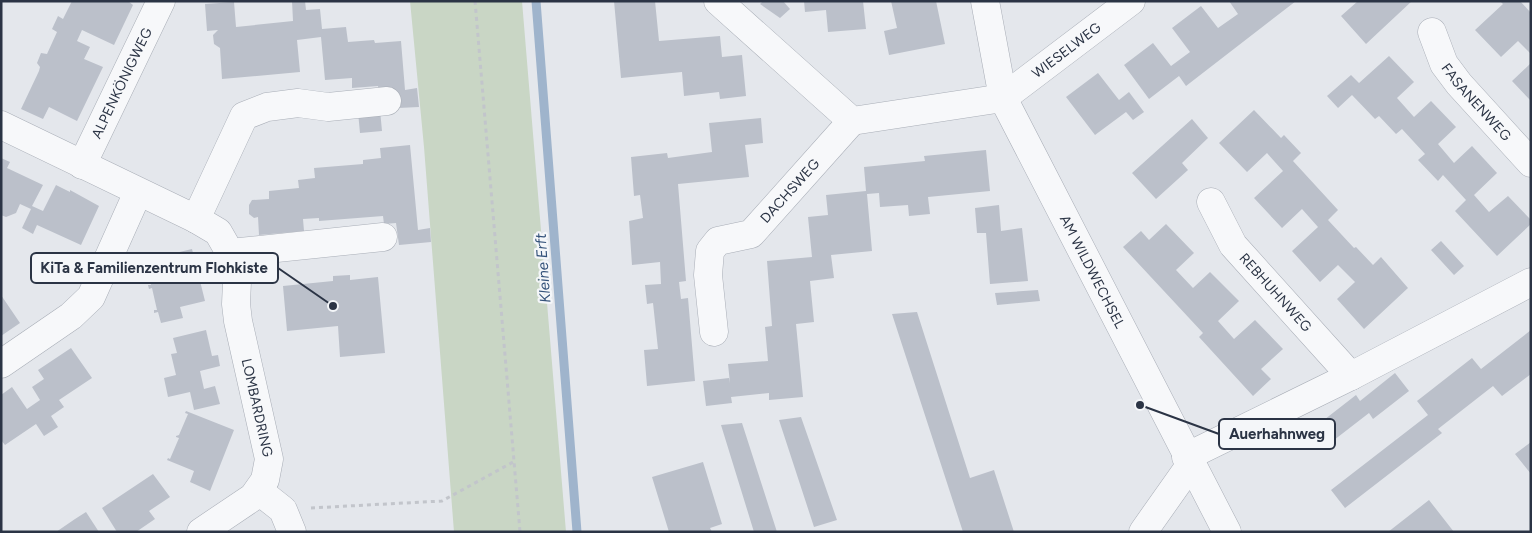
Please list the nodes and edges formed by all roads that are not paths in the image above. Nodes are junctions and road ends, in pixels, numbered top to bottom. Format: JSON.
{"nodes":[{"id":1,"x":161,"y":1,"type":"edge"},
{"id":2,"x":718,"y":1,"type":"edge"},
{"id":3,"x":985,"y":1,"type":"edge"},
{"id":4,"x":1131,"y":1,"type":"edge"},
{"id":5,"x":1432,"y":32,"type":"dead end"},
{"id":6,"x":1002,"y":98,"type":"junction"},
{"id":7,"x":387,"y":101,"type":"dead end"},
{"id":8,"x":852,"y":121,"type":"junction"},
{"id":9,"x":1,"y":125,"type":"edge"},
{"id":10,"x":1531,"y":163,"type":"edge"},
{"id":11,"x":82,"y":165,"type":"junction"},
{"id":12,"x":138,"y":192,"type":"junction"},
{"id":13,"x":1211,"y":202,"type":"dead end"},
{"id":14,"x":196,"y":219,"type":"junction"},
{"id":15,"x":382,"y":237,"type":"dead end"},
{"id":16,"x":230,"y":253,"type":"junction"},
{"id":17,"x":1531,"y":282,"type":"edge"},
{"id":18,"x":714,"y":332,"type":"dead end"},
{"id":19,"x":1,"y":364,"type":"edge"},
{"id":20,"x":1351,"y":376,"type":"junction"},
{"id":21,"x":1189,"y":460,"type":"junction"},
{"id":22,"x":259,"y":491,"type":"junction"},
{"id":23,"x":201,"y":532,"type":"edge"},
{"id":24,"x":292,"y":532,"type":"edge"},
{"id":25,"x":1143,"y":532,"type":"edge"},
{"id":26,"x":1227,"y":532,"type":"edge"}],
"edges":[{"from":1,"to":11,"type":"street","name":"ALPENKÖNIGWEG"},
{"from":2,"to":8,"type":"street"},
{"from":3,"to":6,"type":"street","name":"AM WILDWECHSEL"},
{"from":4,"to":6,"type":"street","name":"WIESELWEG"},
{"from":5,"to":10,"type":"street","name":"FASANENWEG"},
{"from":6,"to":8,"type":"street"},
{"from":6,"to":21,"type":"street","name":"AM WILDWECHSEL"},
{"from":7,"to":14,"type":"street"},
{"from":8,"to":18,"type":"street","name":"DACHSWEG"},
{"from":9,"to":11,"type":"street","name":"LOMBARDRING"},
{"from":11,"to":12,"type":"street","name":"LOMBARDRING"},
{"from":12,"to":14,"type":"street","name":"LOMBARDRING"},
{"from":12,"to":19,"type":"street"},
{"from":13,"to":20,"type":"street","name":"REBHUHNWEG"},
{"from":14,"to":16,"type":"street","name":"LOMBARDRING"},
{"from":15,"to":16,"type":"street"},
{"from":16,"to":22,"type":"street","name":"LOMBARDRING"},
{"from":17,"to":20,"type":"street"},
{"from":20,"to":21,"type":"street"},
{"from":21,"to":25,"type":"street"},
{"from":21,"to":26,"type":"street","name":"AM WILDWECHSEL"},
{"from":22,"to":23,"type":"street"},
{"from":22,"to":24,"type":"street"}]}
